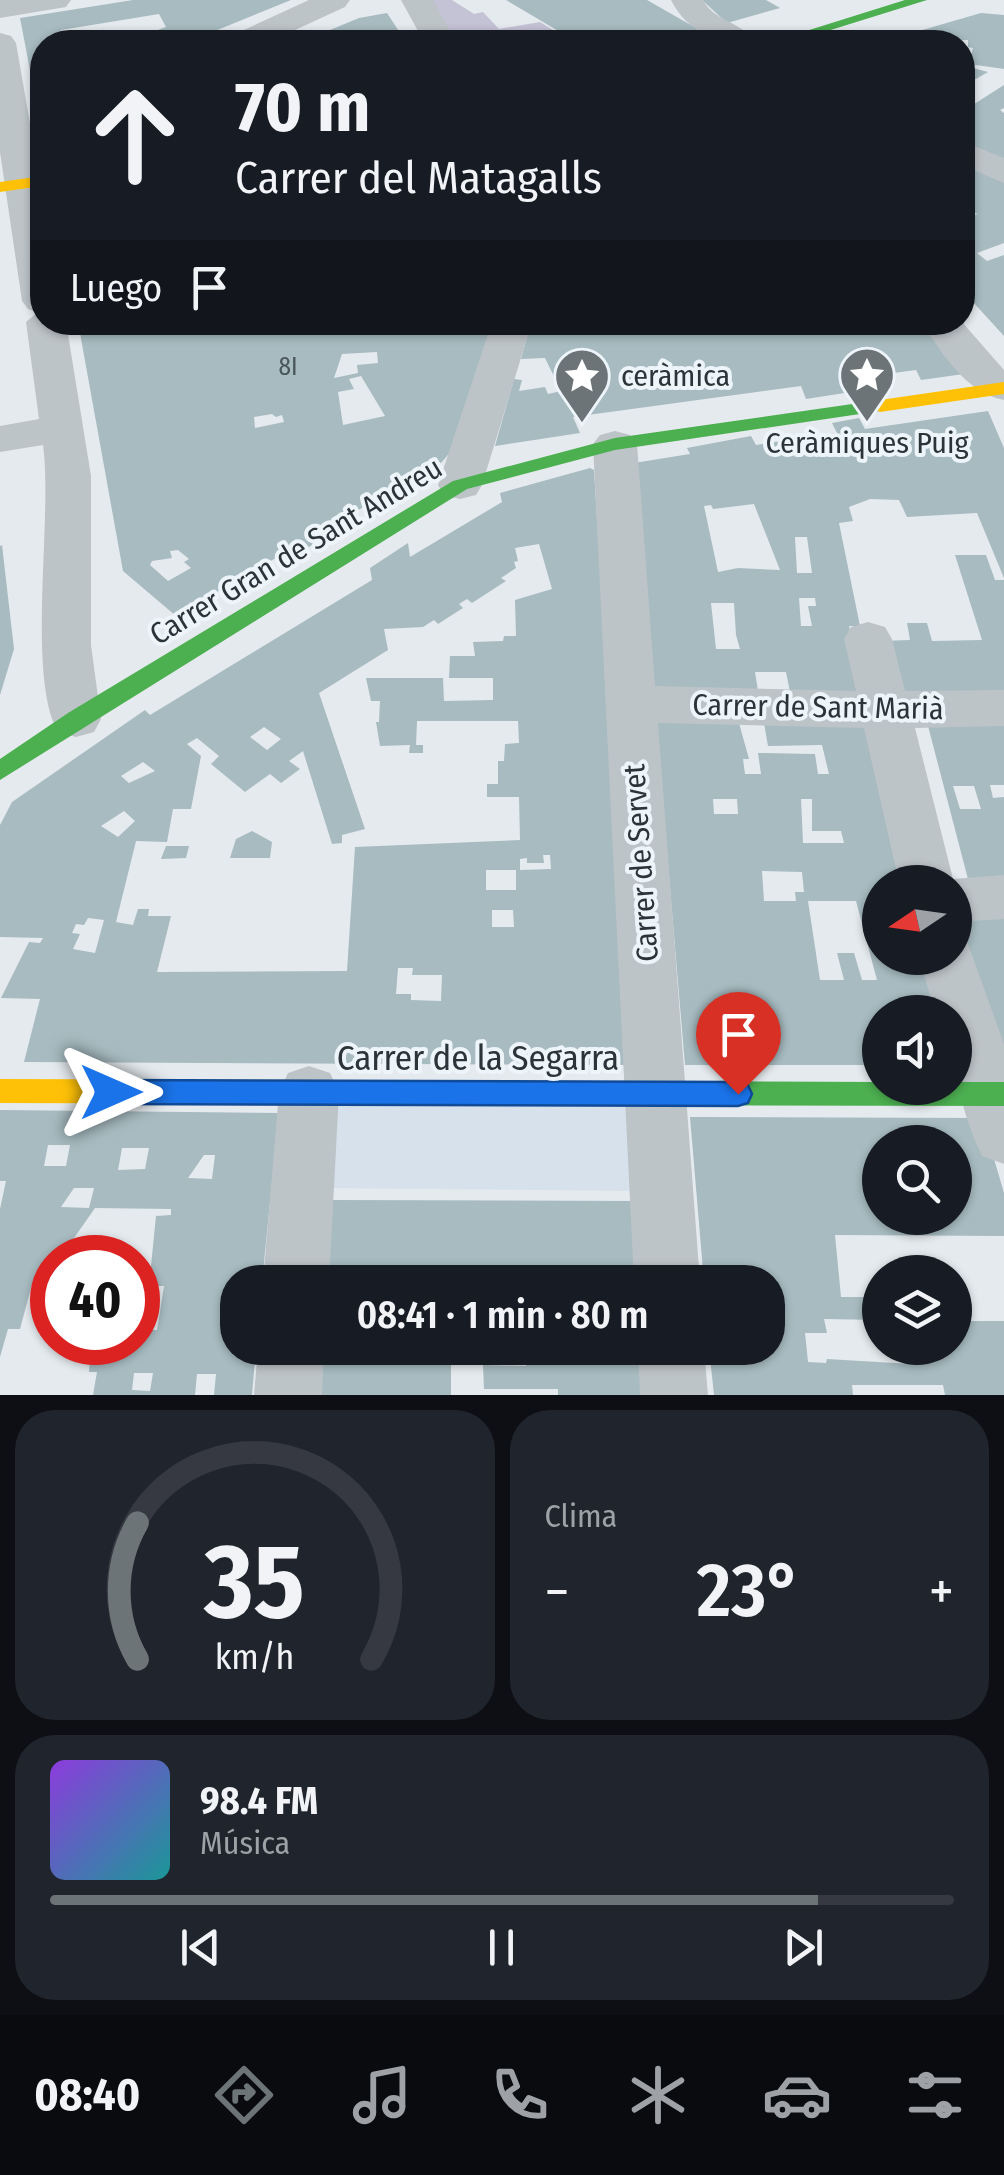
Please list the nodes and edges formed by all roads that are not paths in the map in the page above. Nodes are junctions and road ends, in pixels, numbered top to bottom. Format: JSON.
{"nodes":[{"id":1,"x":55,"y":0,"type":"edge"},
{"id":2,"x":334,"y":0,"type":"edge"},
{"id":3,"x":417,"y":0,"type":"edge"},
{"id":4,"x":686,"y":0,"type":"edge"},
{"id":5,"x":920,"y":0,"type":"edge"},
{"id":6,"x":0,"y":9,"type":"edge"},
{"id":7,"x":270,"y":30,"type":"edge"},
{"id":8,"x":433,"y":30,"type":"edge"},
{"id":9,"x":722,"y":30,"type":"edge"},
{"id":10,"x":819,"y":30,"type":"edge"},
{"id":11,"x":0,"y":43,"type":"edge"},
{"id":12,"x":975,"y":158,"type":"edge"},
{"id":13,"x":1004,"y":172,"type":"edge"},
{"id":14,"x":22,"y":184,"type":"edge"},
{"id":15,"x":30,"y":231,"type":"edge"},
{"id":16,"x":48,"y":335,"type":"edge"},
{"id":17,"x":508,"y":335,"type":"edge"},
{"id":18,"x":951,"y":335,"type":"edge"},
{"id":19,"x":1004,"y":388,"type":"edge"},
{"id":20,"x":62,"y":428,"type":"junction"},
{"id":21,"x":0,"y":439,"type":"edge"},
{"id":22,"x":615,"y":444,"type":"junction"},
{"id":23,"x":460,"y":485,"type":"junction"},
{"id":24,"x":868,"y":639,"type":"dead end"},
{"id":25,"x":631,"y":704,"type":"junction"},
{"id":26,"x":1004,"y":708,"type":"edge"},
{"id":27,"x":888,"y":710,"type":"junction"},
{"id":28,"x":76,"y":719,"type":"junction"},
{"id":29,"x":0,"y":771,"type":"edge"},
{"id":30,"x":922,"y":865,"type":"edge"},
{"id":31,"x":1004,"y":897,"type":"edge"},
{"id":32,"x":972,"y":899,"type":"edge"},
{"id":33,"x":954,"y":975,"type":"edge"},
{"id":34,"x":655,"y":1084,"type":"junction"},
{"id":35,"x":0,"y":1091,"type":"edge"},
{"id":36,"x":309,"y":1092,"type":"junction"},
{"id":37,"x":999,"y":1108,"type":"edge"},
{"id":38,"x":297,"y":1265,"type":"edge"},
{"id":39,"x":666,"y":1265,"type":"edge"},
{"id":40,"x":290,"y":1365,"type":"edge"},
{"id":41,"x":672,"y":1365,"type":"edge"},
{"id":42,"x":288,"y":1395,"type":"edge"},
{"id":43,"x":674,"y":1395,"type":"edge"}],
"edges":[{"from":1,"to":6,"type":"street"},
{"from":2,"to":7,"type":"street"},
{"from":3,"to":8,"type":"street"},
{"from":4,"to":9,"type":"street"},
{"from":5,"to":10,"type":"street"},
{"from":11,"to":14,"type":"street"},
{"from":12,"to":13,"type":"street"},
{"from":14,"to":15,"type":"street"},
{"from":16,"to":20,"type":"street"},
{"from":17,"to":23,"type":"street"},
{"from":18,"to":19,"type":"street"},
{"from":19,"to":22,"type":"street","name":"Carrer Gran de Sant Andreu"},
{"from":20,"to":21,"type":"street"},
{"from":20,"to":28,"type":"street"},
{"from":22,"to":23,"type":"street","name":"Carrer Gran de Sant Andreu"},
{"from":22,"to":25,"type":"street","name":"Carrer de Servet"},
{"from":23,"to":28,"type":"street","name":"Carrer Gran de Sant Andreu"},
{"from":24,"to":27,"type":"street"},
{"from":25,"to":27,"type":"street","name":"Carrer de Sant Marià"},
{"from":25,"to":34,"type":"street","name":"Carrer de Servet"},
{"from":26,"to":27,"type":"street","name":"Carrer de Sant Marià"},
{"from":27,"to":30,"type":"street"},
{"from":28,"to":29,"type":"street","name":"Carrer Gran de Sant Andreu"},
{"from":31,"to":32,"type":"street"},
{"from":33,"to":37,"type":"street"},
{"from":34,"to":36,"type":"street","name":"Carrer de la Segarra"},
{"from":34,"to":37,"type":"street","name":"Carrer de la Segarra"},
{"from":34,"to":39,"type":"street","name":"Carrer de Servet"},
{"from":35,"to":36,"type":"street","name":"Carrer de la Segarra"},
{"from":36,"to":38,"type":"street"},
{"from":40,"to":42,"type":"street"},
{"from":41,"to":43,"type":"street"}]}
